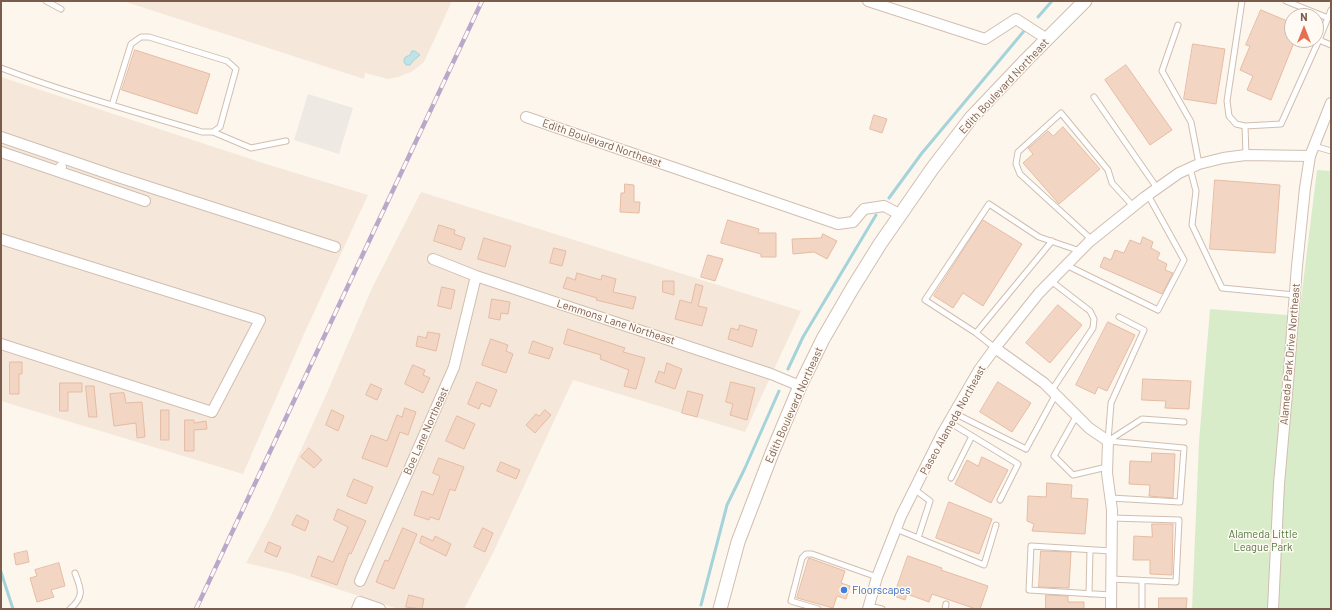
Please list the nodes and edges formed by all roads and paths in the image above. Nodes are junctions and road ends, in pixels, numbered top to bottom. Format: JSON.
{"nodes":[{"id":1,"x":46,"y":1,"type":"edge"},
{"id":2,"x":868,"y":1,"type":"edge"},
{"id":3,"x":1085,"y":1,"type":"edge"},
{"id":4,"x":1242,"y":1,"type":"edge"},
{"id":5,"x":1286,"y":1,"type":"edge"},
{"id":6,"x":61,"y":9,"type":"dead end"},
{"id":7,"x":1331,"y":10,"type":"edge"},
{"id":8,"x":1328,"y":18,"type":"junction"},
{"id":9,"x":1178,"y":25,"type":"dead end"},
{"id":10,"x":1324,"y":28,"type":"edge"},
{"id":11,"x":1047,"y":39,"type":"junction"},
{"id":12,"x":1315,"y":48,"type":"edge"},
{"id":13,"x":1,"y":68,"type":"edge"},
{"id":14,"x":1094,"y":96,"type":"dead end"},
{"id":15,"x":1331,"y":103,"type":"edge"},
{"id":16,"x":112,"y":105,"type":"junction"},
{"id":17,"x":526,"y":117,"type":"dead end"},
{"id":18,"x":1245,"y":126,"type":"junction"},
{"id":19,"x":213,"y":132,"type":"junction"},
{"id":20,"x":1,"y":137,"type":"edge"},
{"id":21,"x":286,"y":141,"type":"dead end"},
{"id":22,"x":1314,"y":146,"type":"junction"},
{"id":23,"x":1331,"y":151,"type":"edge"},
{"id":24,"x":1,"y":152,"type":"edge"},
{"id":25,"x":1246,"y":155,"type":"junction"},
{"id":26,"x":1310,"y":156,"type":"junction"},
{"id":27,"x":63,"y":159,"type":"junction"},
{"id":28,"x":1194,"y":166,"type":"junction"},
{"id":29,"x":60,"y":172,"type":"junction"},
{"id":30,"x":1157,"y":188,"type":"junction"},
{"id":31,"x":1148,"y":194,"type":"junction"},
{"id":32,"x":145,"y":201,"type":"dead end"},
{"id":33,"x":1133,"y":206,"type":"junction"},
{"id":34,"x":901,"y":215,"type":"junction"},
{"id":35,"x":1,"y":239,"type":"edge"},
{"id":36,"x":1091,"y":239,"type":"junction"},
{"id":37,"x":1052,"y":241,"type":"junction"},
{"id":38,"x":335,"y":247,"type":"dead end"},
{"id":39,"x":1080,"y":251,"type":"junction"},
{"id":40,"x":433,"y":259,"type":"dead end"},
{"id":41,"x":1066,"y":265,"type":"junction"},
{"id":42,"x":476,"y":276,"type":"junction"},
{"id":43,"x":1051,"y":281,"type":"junction"},
{"id":44,"x":1295,"y":295,"type":"junction"},
{"id":45,"x":1119,"y":317,"type":"dead end"},
{"id":46,"x":976,"y":333,"type":"junction"},
{"id":47,"x":1,"y":344,"type":"edge"},
{"id":48,"x":995,"y":348,"type":"junction"},
{"id":49,"x":800,"y":386,"type":"junction"},
{"id":50,"x":1054,"y":392,"type":"junction"},
{"id":51,"x":954,"y":413,"type":"junction"},
{"id":52,"x":1077,"y":415,"type":"junction"},
{"id":53,"x":949,"y":422,"type":"junction"},
{"id":54,"x":1184,"y":422,"type":"dead end"},
{"id":55,"x":972,"y":436,"type":"junction"},
{"id":56,"x":1108,"y":441,"type":"junction"},
{"id":57,"x":1107,"y":467,"type":"junction"},
{"id":58,"x":951,"y":478,"type":"dead end"},
{"id":59,"x":914,"y":489,"type":"junction"},
{"id":60,"x":1111,"y":498,"type":"junction"},
{"id":61,"x":1000,"y":500,"type":"dead end"},
{"id":62,"x":1112,"y":518,"type":"junction"},
{"id":63,"x":996,"y":524,"type":"dead end"},
{"id":64,"x":896,"y":529,"type":"junction"},
{"id":65,"x":918,"y":538,"type":"junction"},
{"id":66,"x":1090,"y":550,"type":"junction"},
{"id":67,"x":1111,"y":551,"type":"junction"},
{"id":68,"x":76,"y":573,"type":"dead end"},
{"id":69,"x":877,"y":577,"type":"junction"},
{"id":70,"x":1111,"y":579,"type":"junction"},
{"id":71,"x":360,"y":580,"type":"dead end"},
{"id":72,"x":1142,"y":580,"type":"junction"},
{"id":73,"x":1089,"y":594,"type":"junction"},
{"id":74,"x":1111,"y":595,"type":"junction"},
{"id":75,"x":868,"y":607,"type":"edge"},
{"id":76,"x":70,"y":609,"type":"edge"},
{"id":77,"x":358,"y":609,"type":"edge"},
{"id":78,"x":380,"y":609,"type":"edge"},
{"id":79,"x":720,"y":609,"type":"edge"},
{"id":80,"x":818,"y":609,"type":"edge"},
{"id":81,"x":882,"y":609,"type":"edge"},
{"id":82,"x":1111,"y":609,"type":"edge"},
{"id":83,"x":1142,"y":609,"type":"edge"},
{"id":84,"x":1273,"y":609,"type":"edge"}],
"edges":[{"from":1,"to":6,"type":"lane"},
{"from":2,"to":11,"type":"street"},
{"from":3,"to":11,"type":"street","name":"Edith Boulevard Northeast"},
{"from":4,"to":18,"type":"lane"},
{"from":5,"to":8,"type":"lane"},
{"from":7,"to":8,"type":"lane"},
{"from":8,"to":10,"type":"lane"},
{"from":9,"to":28,"type":"lane"},
{"from":11,"to":34,"type":"street","name":"Edith Boulevard Northeast"},
{"from":12,"to":18,"type":"lane"},
{"from":13,"to":16,"type":"lane"},
{"from":14,"to":30,"type":"lane"},
{"from":15,"to":22,"type":"street","name":"Alameda Park Drive Northeast"},
{"from":16,"to":19,"type":"lane"},
{"from":16,"to":19,"type":"lane"},
{"from":17,"to":34,"type":"street","name":"Edith Boulevard Northeast"},
{"from":18,"to":25,"type":"lane"},
{"from":19,"to":21,"type":"lane"},
{"from":20,"to":27,"type":"street"},
{"from":22,"to":23,"type":"lane"},
{"from":22,"to":26,"type":"street","name":"Alameda Park Drive Northeast"},
{"from":24,"to":29,"type":"street"},
{"from":25,"to":26,"type":"street","name":"Paseo Alameda Northeast"},
{"from":25,"to":28,"type":"street","name":"Paseo Alameda Northeast"},
{"from":26,"to":44,"type":"street","name":"Alameda Park Drive Northeast"},
{"from":27,"to":29,"type":"street"},
{"from":27,"to":38,"type":"street"},
{"from":28,"to":30,"type":"street","name":"Paseo Alameda Northeast"},
{"from":28,"to":44,"type":"lane"},
{"from":29,"to":32,"type":"street"},
{"from":30,"to":31,"type":"street","name":"Paseo Alameda Northeast"},
{"from":31,"to":33,"type":"street","name":"Paseo Alameda Northeast"},
{"from":31,"to":41,"type":"lane"},
{"from":33,"to":36,"type":"street","name":"Paseo Alameda Northeast"},
{"from":33,"to":36,"type":"lane"},
{"from":34,"to":49,"type":"street","name":"Edith Boulevard Northeast"},
{"from":35,"to":47,"type":"street"},
{"from":36,"to":39,"type":"street","name":"Paseo Alameda Northeast"},
{"from":37,"to":39,"type":"lane"},
{"from":37,"to":46,"type":"lane"},
{"from":37,"to":46,"type":"lane"},
{"from":39,"to":41,"type":"street","name":"Paseo Alameda Northeast"},
{"from":40,"to":42,"type":"street","name":"Lemmons Lane Northeast"},
{"from":41,"to":43,"type":"street","name":"Paseo Alameda Northeast"},
{"from":42,"to":49,"type":"street","name":"Lemmons Lane Northeast"},
{"from":42,"to":71,"type":"street","name":"Boe Lane Northeast"},
{"from":43,"to":48,"type":"street","name":"Paseo Alameda Northeast"},
{"from":43,"to":50,"type":"lane"},
{"from":44,"to":84,"type":"street","name":"Alameda Park Drive Northeast"},
{"from":45,"to":56,"type":"lane"},
{"from":46,"to":48,"type":"lane"},
{"from":48,"to":50,"type":"street"},
{"from":48,"to":51,"type":"street","name":"Paseo Alameda Northeast"},
{"from":49,"to":79,"type":"street","name":"Edith Boulevard Northeast"},
{"from":50,"to":51,"type":"lane"},
{"from":50,"to":52,"type":"street"},
{"from":51,"to":53,"type":"street","name":"Paseo Alameda Northeast"},
{"from":52,"to":56,"type":"street"},
{"from":52,"to":57,"type":"lane"},
{"from":53,"to":55,"type":"lane"},
{"from":53,"to":59,"type":"street","name":"Paseo Alameda Northeast"},
{"from":54,"to":56,"type":"lane"},
{"from":55,"to":58,"type":"lane"},
{"from":55,"to":61,"type":"lane"},
{"from":56,"to":57,"type":"street"},
{"from":56,"to":60,"type":"lane"},
{"from":57,"to":60,"type":"street"},
{"from":59,"to":64,"type":"street","name":"Paseo Alameda Northeast"},
{"from":59,"to":65,"type":"lane"},
{"from":60,"to":62,"type":"street"},
{"from":62,"to":67,"type":"street"},
{"from":62,"to":72,"type":"lane"},
{"from":63,"to":65,"type":"lane"},
{"from":64,"to":65,"type":"lane"},
{"from":64,"to":69,"type":"street","name":"Paseo Alameda Northeast"},
{"from":66,"to":67,"type":"lane"},
{"from":66,"to":73,"type":"lane"},
{"from":66,"to":73,"type":"lane"},
{"from":67,"to":70,"type":"street"},
{"from":68,"to":76,"type":"lane"},
{"from":69,"to":75,"type":"street","name":"Paseo Alameda Northeast"},
{"from":69,"to":80,"type":"lane"},
{"from":70,"to":72,"type":"lane"},
{"from":70,"to":74,"type":"street"},
{"from":72,"to":83,"type":"lane"},
{"from":73,"to":74,"type":"lane"},
{"from":74,"to":82,"type":"street"},
{"from":75,"to":81,"type":"lane"},
{"from":77,"to":78,"type":"street"}]}
